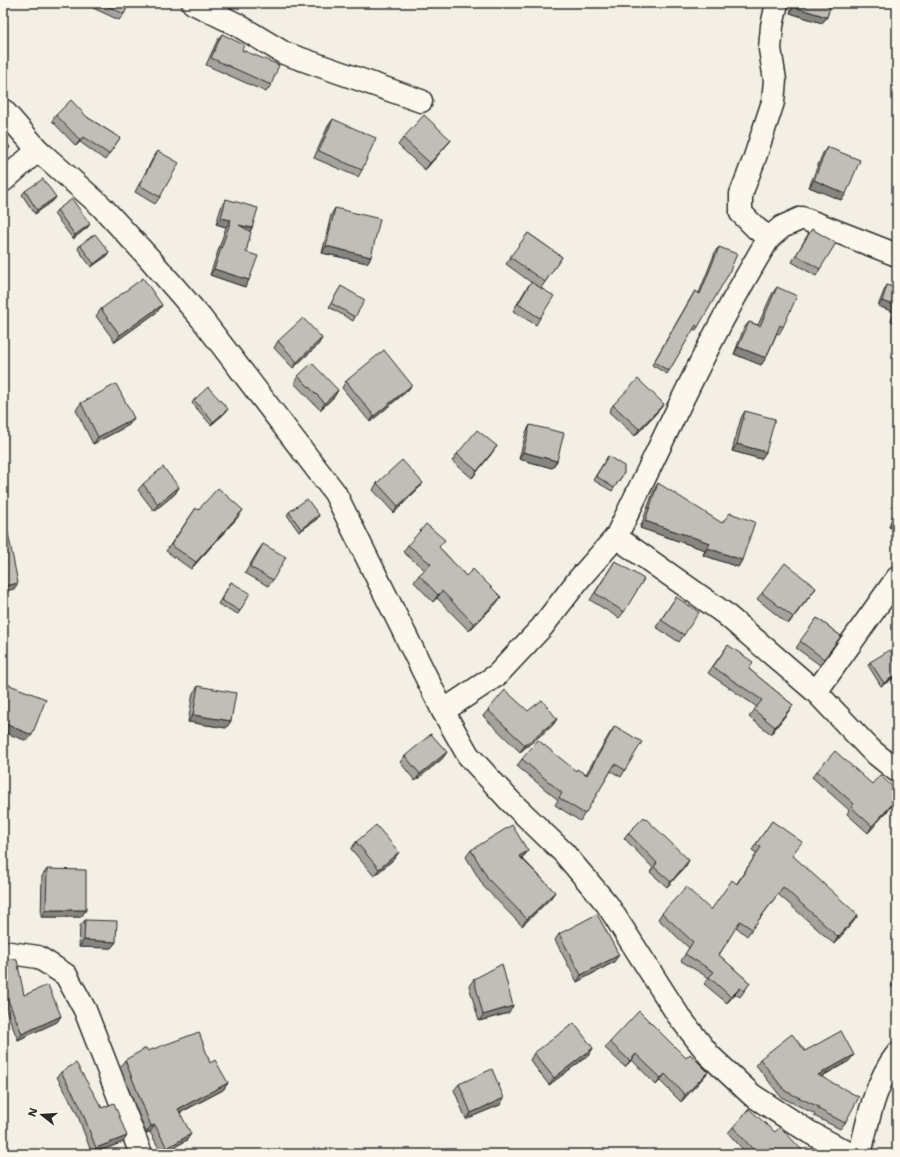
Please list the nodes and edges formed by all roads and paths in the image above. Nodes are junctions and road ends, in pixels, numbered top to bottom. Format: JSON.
{"nodes":[{"id":1,"x":193,"y":3,"type":"edge"},
{"id":2,"x":777,"y":3,"type":"edge"},
{"id":3,"x":421,"y":101,"type":"dead end"},
{"id":4,"x":3,"y":110,"type":"edge"},
{"id":5,"x":38,"y":150,"type":"junction"},
{"id":6,"x":3,"y":181,"type":"edge"},
{"id":7,"x":769,"y":238,"type":"junction"},
{"id":8,"x":897,"y":255,"type":"edge"},
{"id":9,"x":616,"y":537,"type":"junction"},
{"id":10,"x":897,"y":578,"type":"edge"},
{"id":11,"x":816,"y":692,"type":"junction"},
{"id":12,"x":443,"y":711,"type":"junction"},
{"id":13,"x":897,"y":771,"type":"edge"},
{"id":14,"x":3,"y":952,"type":"edge"},
{"id":15,"x":897,"y":1054,"type":"edge"},
{"id":16,"x":141,"y":1154,"type":"edge"},
{"id":17,"x":850,"y":1154,"type":"edge"},
{"id":18,"x":860,"y":1154,"type":"edge"}],
"edges":[{"from":1,"to":3,"type":"street"},
{"from":2,"to":7,"type":"street"},
{"from":4,"to":5,"type":"street"},
{"from":5,"to":6,"type":"street"},
{"from":5,"to":12,"type":"street"},
{"from":7,"to":8,"type":"street"},
{"from":7,"to":9,"type":"street"},
{"from":9,"to":11,"type":"street"},
{"from":9,"to":12,"type":"street"},
{"from":10,"to":11,"type":"street"},
{"from":11,"to":13,"type":"street"},
{"from":12,"to":17,"type":"street"},
{"from":14,"to":16,"type":"street"},
{"from":15,"to":18,"type":"street"}]}
